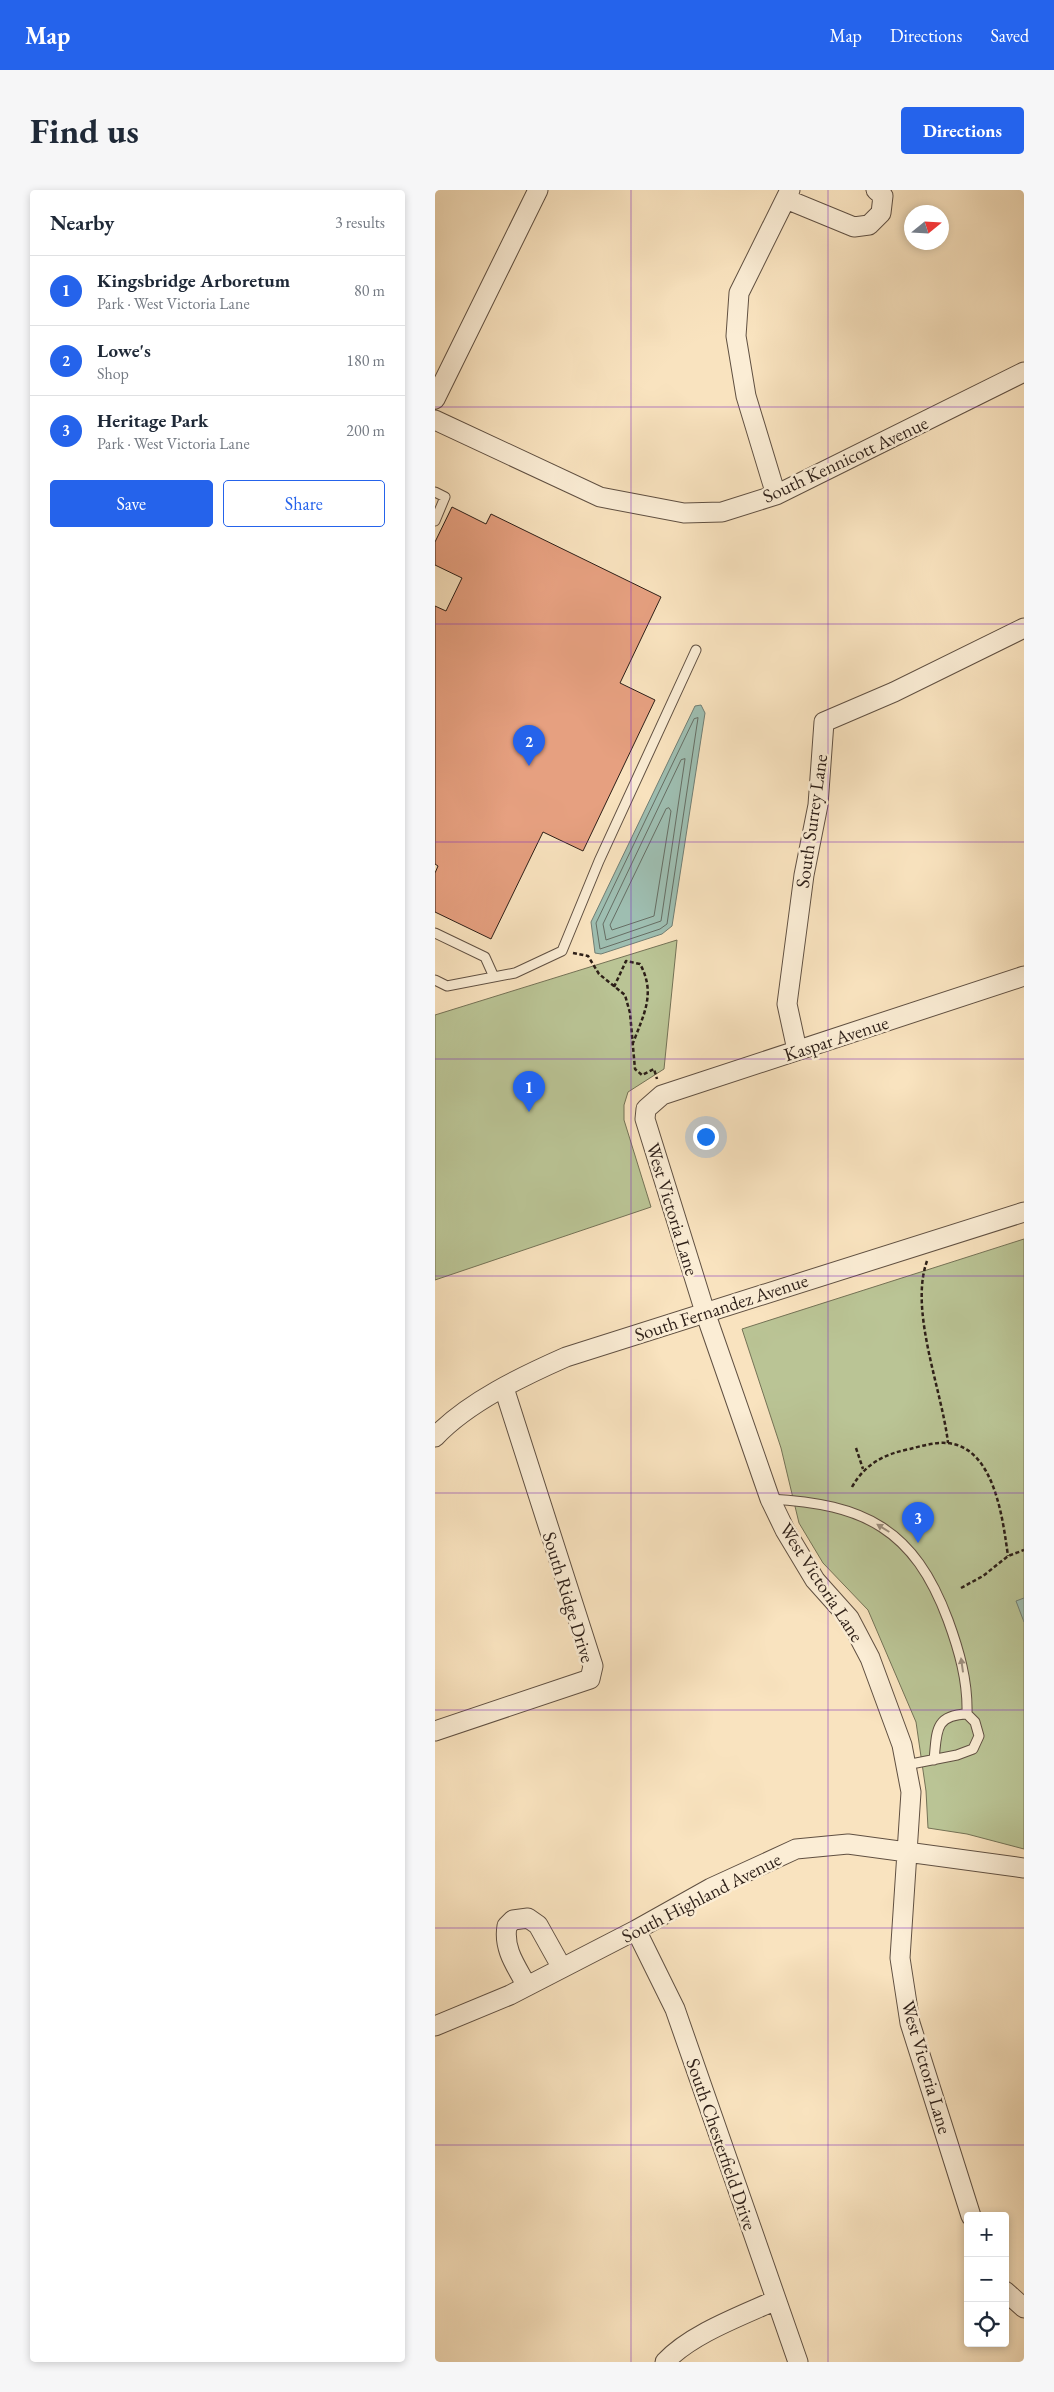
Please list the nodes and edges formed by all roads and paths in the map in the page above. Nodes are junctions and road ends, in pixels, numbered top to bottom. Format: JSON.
{"nodes":[{"id":1,"x":538,"y":190,"type":"edge"},
{"id":2,"x":876,"y":190,"type":"edge"},
{"id":3,"x":788,"y":195,"type":"edge"},
{"id":4,"x":1024,"y":372,"type":"edge"},
{"id":5,"x":435,"y":399,"type":"edge"},
{"id":6,"x":435,"y":420,"type":"edge"},
{"id":7,"x":435,"y":492,"type":"edge"},
{"id":8,"x":776,"y":495,"type":"junction"},
{"id":9,"x":435,"y":521,"type":"edge"},
{"id":10,"x":1024,"y":628,"type":"edge"},
{"id":11,"x":696,"y":650,"type":"dead end"},
{"id":12,"x":435,"y":933,"type":"edge"},
{"id":13,"x":562,"y":951,"type":"junction"},
{"id":14,"x":1024,"y":976,"type":"edge"},
{"id":15,"x":494,"y":977,"type":"junction"},
{"id":16,"x":435,"y":980,"type":"edge"},
{"id":17,"x":615,"y":987,"type":"junction"},
{"id":18,"x":633,"y":1044,"type":"junction"},
{"id":19,"x":797,"y":1050,"type":"junction"},
{"id":20,"x":656,"y":1100,"type":"junction"},
{"id":21,"x":1024,"y":1212,"type":"edge"},
{"id":22,"x":929,"y":1255,"type":"dead end"},
{"id":23,"x":705,"y":1312,"type":"junction"},
{"id":24,"x":504,"y":1388,"type":"junction"},
{"id":25,"x":435,"y":1437,"type":"edge"},
{"id":26,"x":948,"y":1443,"type":"junction"},
{"id":27,"x":856,"y":1448,"type":"dead end"},
{"id":28,"x":863,"y":1469,"type":"junction"},
{"id":29,"x":852,"y":1487,"type":"dead end"},
{"id":30,"x":770,"y":1499,"type":"junction"},
{"id":31,"x":1024,"y":1550,"type":"edge"},
{"id":32,"x":1008,"y":1556,"type":"junction"},
{"id":33,"x":961,"y":1588,"type":"dead end"},
{"id":34,"x":967,"y":1714,"type":"junction"},
{"id":35,"x":435,"y":1730,"type":"edge"},
{"id":36,"x":934,"y":1760,"type":"junction"},
{"id":37,"x":906,"y":1765,"type":"junction"},
{"id":38,"x":907,"y":1851,"type":"junction"},
{"id":39,"x":1024,"y":1868,"type":"edge"},
{"id":40,"x":636,"y":1930,"type":"junction"},
{"id":41,"x":562,"y":1968,"type":"junction"},
{"id":42,"x":527,"y":1986,"type":"junction"},
{"id":43,"x":435,"y":2026,"type":"edge"},
{"id":44,"x":970,"y":2212,"type":"edge"},
{"id":45,"x":1009,"y":2295,"type":"edge"},
{"id":46,"x":776,"y":2300,"type":"junction"},
{"id":47,"x":1024,"y":2308,"type":"edge"},
{"id":48,"x":665,"y":2362,"type":"edge"},
{"id":49,"x":798,"y":2362,"type":"edge"}],
"edges":[{"from":1,"to":5,"type":"street"},
{"from":2,"to":3,"type":"street"},
{"from":3,"to":8,"type":"street"},
{"from":4,"to":8,"type":"street","name":"South Kennicott Avenue"},
{"from":6,"to":8,"type":"street","name":"South Kennicott Avenue"},
{"from":7,"to":9,"type":"lane"},
{"from":10,"to":19,"type":"street","name":"South Surrey Lane"},
{"from":11,"to":13,"type":"lane"},
{"from":12,"to":15,"type":"lane"},
{"from":13,"to":15,"type":"lane"},
{"from":13,"to":17,"type":"path"},
{"from":14,"to":19,"type":"street","name":"Kaspar Avenue"},
{"from":15,"to":16,"type":"lane"},
{"from":17,"to":18,"type":"path"},
{"from":17,"to":18,"type":"path"},
{"from":18,"to":20,"type":"path"},
{"from":19,"to":20,"type":"street","name":"Kaspar Avenue"},
{"from":20,"to":23,"type":"street","name":"West Victoria Lane"},
{"from":21,"to":23,"type":"street","name":"South Fernandez Avenue"},
{"from":22,"to":26,"type":"path"},
{"from":23,"to":24,"type":"street","name":"South Fernandez Avenue"},
{"from":23,"to":30,"type":"street","name":"West Victoria Lane"},
{"from":24,"to":25,"type":"street","name":"South Fernandez Avenue"},
{"from":24,"to":35,"type":"street","name":"South Ridge Drive"},
{"from":26,"to":28,"type":"path"},
{"from":26,"to":32,"type":"path"},
{"from":27,"to":28,"type":"path"},
{"from":28,"to":29,"type":"path"},
{"from":34,"to":30,"type":"lane","one_way":true},
{"from":30,"to":37,"type":"street","name":"West Victoria Lane"},
{"from":31,"to":32,"type":"path"},
{"from":32,"to":33,"type":"path"},
{"from":34,"to":36,"type":"lane"},
{"from":34,"to":36,"type":"lane"},
{"from":36,"to":37,"type":"lane"},
{"from":37,"to":38,"type":"street","name":"West Victoria Lane"},
{"from":38,"to":39,"type":"street","name":"South Highland Avenue"},
{"from":38,"to":40,"type":"street","name":"South Highland Avenue"},
{"from":38,"to":44,"type":"street","name":"West Victoria Lane"},
{"from":40,"to":41,"type":"street","name":"South Highland Avenue"},
{"from":40,"to":46,"type":"street","name":"South Chesterfield Drive"},
{"from":41,"to":42,"type":"street","name":"South Highland Avenue"},
{"from":41,"to":42,"type":"street"},
{"from":42,"to":43,"type":"street","name":"South Highland Avenue"},
{"from":45,"to":47,"type":"street"},
{"from":46,"to":48,"type":"street"},
{"from":46,"to":49,"type":"street","name":"South Chesterfield Drive"}]}
